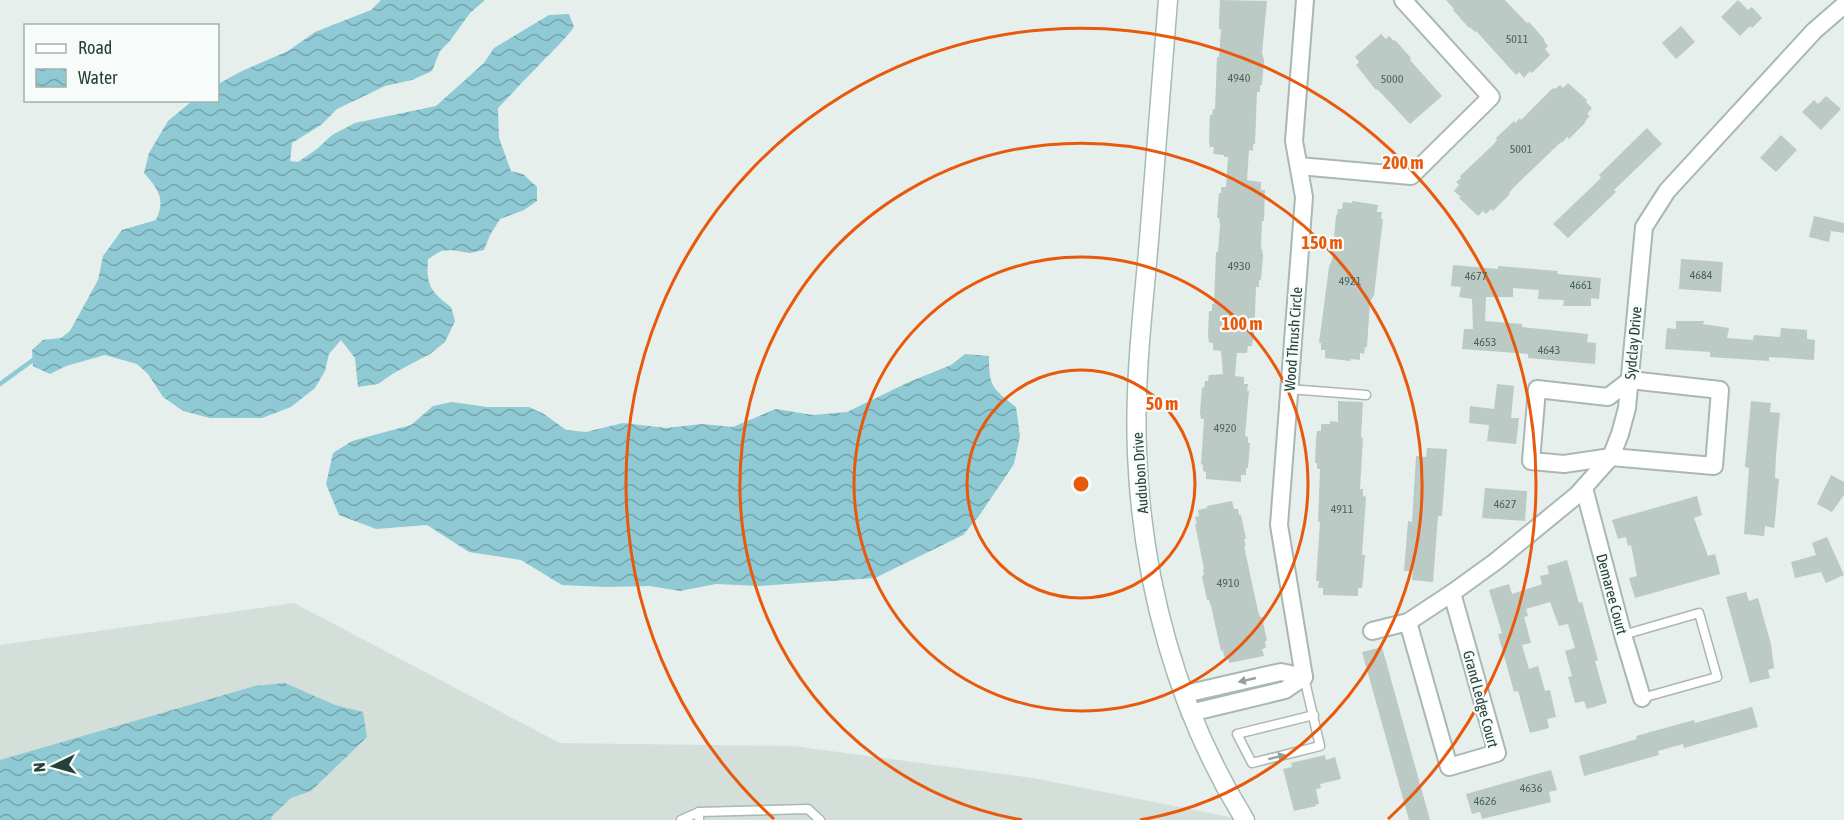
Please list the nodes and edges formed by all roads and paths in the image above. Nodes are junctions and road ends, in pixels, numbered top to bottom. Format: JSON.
{"nodes":[{"id":1,"x":1168,"y":0,"type":"edge"},
{"id":2,"x":1305,"y":0,"type":"edge"},
{"id":3,"x":1403,"y":0,"type":"edge"},
{"id":4,"x":1844,"y":5,"type":"edge"},
{"id":5,"x":1299,"y":166,"type":"junction"},
{"id":6,"x":1630,"y":380,"type":"junction"},
{"id":7,"x":1289,"y":389,"type":"junction"},
{"id":8,"x":1366,"y":395,"type":"dead end"},
{"id":9,"x":1611,"y":457,"type":"junction"},
{"id":10,"x":1584,"y":488,"type":"junction"},
{"id":11,"x":1452,"y":593,"type":"junction"},
{"id":12,"x":1408,"y":622,"type":"junction"},
{"id":13,"x":1372,"y":631,"type":"dead end"},
{"id":14,"x":1623,"y":635,"type":"junction"},
{"id":15,"x":1304,"y":677,"type":"junction"},
{"id":16,"x":1185,"y":694,"type":"junction"},
{"id":17,"x":1642,"y":698,"type":"joint"},
{"id":18,"x":1190,"y":713,"type":"junction"},
{"id":19,"x":1314,"y":715,"type":"junction"},
{"id":20,"x":699,"y":816,"type":"edge"},
{"id":21,"x":681,"y":820,"type":"edge"},
{"id":22,"x":820,"y":820,"type":"edge"},
{"id":23,"x":1245,"y":820,"type":"edge"}],
"edges":[{"from":1,"to":16,"type":"street","name":"Audubon Drive"},
{"from":2,"to":5,"type":"street","name":"Wood Thrush Circle"},
{"from":3,"to":5,"type":"street"},
{"from":4,"to":6,"type":"street","name":"Sydclay Drive"},
{"from":5,"to":7,"type":"street","name":"Wood Thrush Circle"},
{"from":6,"to":9,"type":"street","name":"Sydclay Drive"},
{"from":6,"to":9,"type":"street"},
{"from":6,"to":9,"type":"street"},
{"from":7,"to":8,"type":"lane"},
{"from":7,"to":15,"type":"street","name":"Wood Thrush Circle"},
{"from":9,"to":10,"type":"street","name":"Sydclay Drive"},
{"from":10,"to":11,"type":"street","name":"Sydclay Drive"},
{"from":10,"to":14,"type":"street","name":"Demaree Court"},
{"from":11,"to":12,"type":"street","name":"Sydclay Drive"},
{"from":11,"to":12,"type":"street","name":"Grand Ledge Court"},
{"from":12,"to":13,"type":"street","name":"Sydclay Drive"},
{"from":14,"to":17,"type":"street","name":"Demaree Court"},
{"from":14,"to":17,"type":"lane"},
{"from":15,"to":16,"type":"street","one_way":true},
{"from":15,"to":18,"type":"street"},
{"from":15,"to":19,"type":"lane"},
{"from":16,"to":18,"type":"street","name":"Audubon Drive"},
{"from":18,"to":23,"type":"street","name":"Audubon Drive"},
{"from":19,"to":19,"type":"lane","one_way":true},
{"from":20,"to":21,"type":"lane"},
{"from":20,"to":22,"type":"lane"}]}
